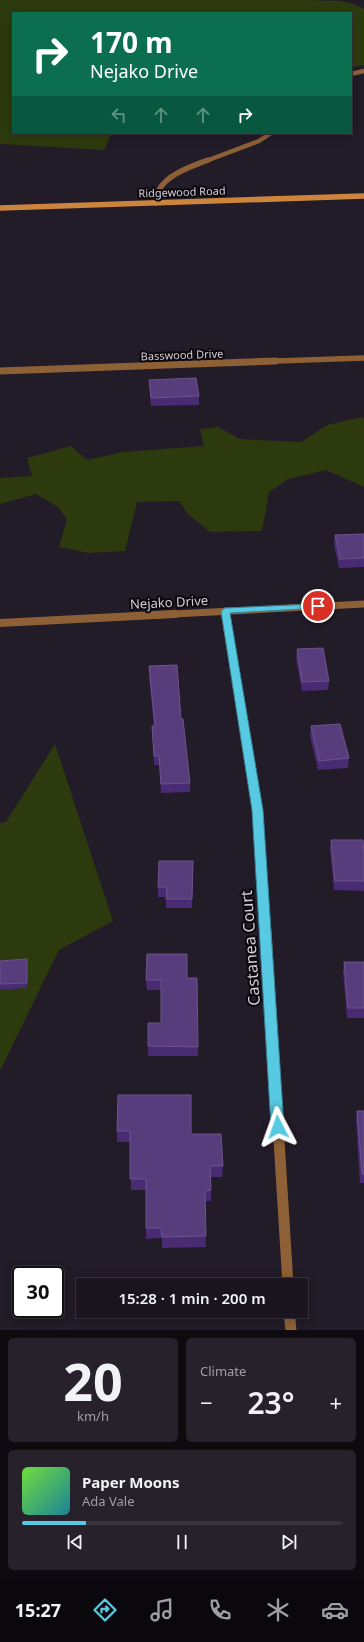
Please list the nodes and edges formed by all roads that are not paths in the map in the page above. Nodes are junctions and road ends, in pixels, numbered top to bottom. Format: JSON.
{"nodes":[{"id":1,"x":364,"y":71,"type":"edge"},
{"id":2,"x":352,"y":74,"type":"edge"},
{"id":3,"x":269,"y":134,"type":"edge"},
{"id":4,"x":364,"y":196,"type":"edge"},
{"id":5,"x":156,"y":203,"type":"junction"},
{"id":6,"x":0,"y":208,"type":"edge"},
{"id":7,"x":364,"y":358,"type":"edge"},
{"id":8,"x":0,"y":371,"type":"edge"},
{"id":9,"x":364,"y":604,"type":"edge"},
{"id":10,"x":225,"y":611,"type":"junction"},
{"id":11,"x":0,"y":623,"type":"edge"},
{"id":12,"x":288,"y":1278,"type":"edge"},
{"id":13,"x":289,"y":1318,"type":"edge"},
{"id":14,"x":290,"y":1330,"type":"edge"}],
"edges":[{"from":1,"to":2,"type":"street"},
{"from":3,"to":5,"type":"street"},
{"from":4,"to":5,"type":"main road","name":"Ridgewood Road"},
{"from":5,"to":6,"type":"main road","name":"Ridgewood Road"},
{"from":7,"to":8,"type":"street","name":"Basswood Drive"},
{"from":9,"to":10,"type":"street","name":"Nejako Drive"},
{"from":10,"to":11,"type":"street","name":"Nejako Drive"},
{"from":10,"to":12,"type":"street","name":"Castanea Court"},
{"from":13,"to":14,"type":"street"}]}
